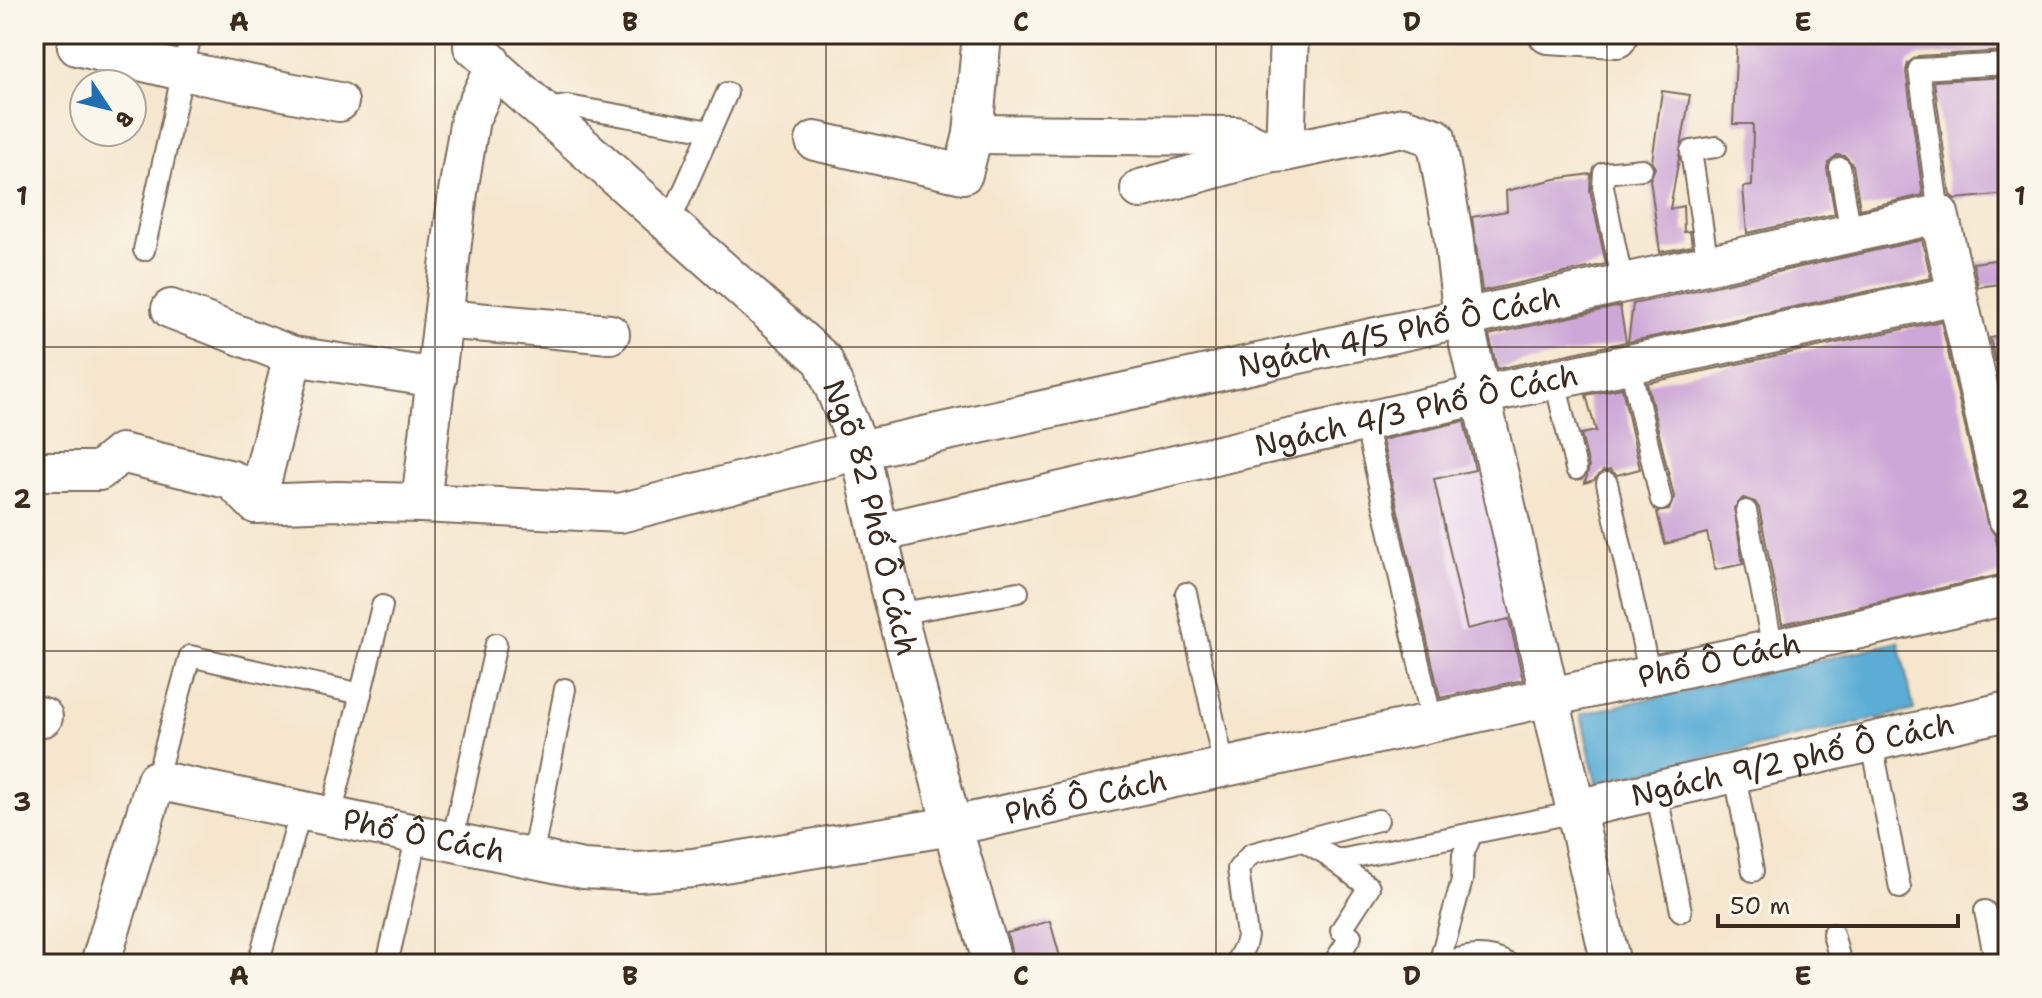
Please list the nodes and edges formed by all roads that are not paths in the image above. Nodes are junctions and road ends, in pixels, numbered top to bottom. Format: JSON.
{"nodes":[{"id":1,"x":191,"y":34,"type":"edge"},
{"id":2,"x":982,"y":34,"type":"edge"},
{"id":3,"x":1289,"y":34,"type":"edge"},
{"id":4,"x":1548,"y":34,"type":"edge"},
{"id":5,"x":1617,"y":38,"type":"dead end"},
{"id":6,"x":77,"y":46,"type":"dead end"},
{"id":7,"x":483,"y":50,"type":"edge"},
{"id":8,"x":2008,"y":64,"type":"edge"},
{"id":9,"x":182,"y":71,"type":"junction"},
{"id":10,"x":727,"y":93,"type":"dead end"},
{"id":11,"x":339,"y":102,"type":"dead end"},
{"id":12,"x":540,"y":110,"type":"junction"},
{"id":13,"x":710,"y":131,"type":"junction"},
{"id":14,"x":973,"y":134,"type":"junction"},
{"id":15,"x":815,"y":141,"type":"dead end"},
{"id":16,"x":1716,"y":147,"type":"dead end"},
{"id":17,"x":1279,"y":152,"type":"junction"},
{"id":18,"x":1840,"y":168,"type":"dead end"},
{"id":19,"x":1642,"y":169,"type":"dead end"},
{"id":20,"x":1140,"y":189,"type":"dead end"},
{"id":21,"x":1939,"y":214,"type":"junction"},
{"id":22,"x":669,"y":224,"type":"junction"},
{"id":23,"x":1851,"y":234,"type":"junction"},
{"id":24,"x":144,"y":250,"type":"dead end"},
{"id":25,"x":1708,"y":265,"type":"junction"},
{"id":26,"x":1623,"y":284,"type":"junction"},
{"id":27,"x":1957,"y":295,"type":"junction"},
{"id":28,"x":171,"y":309,"type":"dead end"},
{"id":29,"x":1463,"y":318,"type":"junction"},
{"id":30,"x":443,"y":319,"type":"junction"},
{"id":31,"x":610,"y":334,"type":"dead end"},
{"id":32,"x":293,"y":356,"type":"junction"},
{"id":33,"x":1630,"y":366,"type":"junction"},
{"id":34,"x":437,"y":378,"type":"junction"},
{"id":35,"x":1555,"y":381,"type":"junction"},
{"id":36,"x":1481,"y":395,"type":"junction"},
{"id":37,"x":1365,"y":422,"type":"junction"},
{"id":38,"x":860,"y":450,"type":"junction"},
{"id":39,"x":1576,"y":469,"type":"dead end"},
{"id":40,"x":34,"y":471,"type":"edge"},
{"id":41,"x":1607,"y":483,"type":"dead end"},
{"id":42,"x":1661,"y":500,"type":"dead end"},
{"id":43,"x":421,"y":503,"type":"junction"},
{"id":44,"x":256,"y":504,"type":"junction"},
{"id":45,"x":1746,"y":511,"type":"dead end"},
{"id":46,"x":2008,"y":518,"type":"edge"},
{"id":47,"x":878,"y":533,"type":"junction"},
{"id":48,"x":1018,"y":592,"type":"dead end"},
{"id":49,"x":1186,"y":593,"type":"dead end"},
{"id":50,"x":2008,"y":595,"type":"edge"},
{"id":51,"x":382,"y":606,"type":"dead end"},
{"id":52,"x":897,"y":614,"type":"junction"},
{"id":53,"x":496,"y":644,"type":"dead end"},
{"id":54,"x":1773,"y":649,"type":"junction"},
{"id":55,"x":1650,"y":676,"type":"junction"},
{"id":56,"x":565,"y":689,"type":"dead end"},
{"id":57,"x":361,"y":694,"type":"junction"},
{"id":58,"x":1550,"y":697,"type":"junction"},
{"id":59,"x":2008,"y":711,"type":"edge"},
{"id":60,"x":1432,"y":722,"type":"junction"},
{"id":61,"x":1872,"y":743,"type":"junction"},
{"id":62,"x":1224,"y":767,"type":"junction"},
{"id":63,"x":1735,"y":774,"type":"junction"},
{"id":64,"x":156,"y":780,"type":"junction"},
{"id":65,"x":1656,"y":791,"type":"junction"},
{"id":66,"x":1576,"y":810,"type":"junction"},
{"id":67,"x":316,"y":813,"type":"junction"},
{"id":68,"x":1378,"y":820,"type":"dead end"},
{"id":69,"x":952,"y":826,"type":"junction"},
{"id":70,"x":1472,"y":833,"type":"junction"},
{"id":71,"x":434,"y":838,"type":"junction"},
{"id":72,"x":1302,"y":840,"type":"junction"},
{"id":73,"x":1326,"y":855,"type":"junction"},
{"id":74,"x":532,"y":858,"type":"junction"},
{"id":75,"x":1753,"y":871,"type":"dead end"},
{"id":76,"x":1900,"y":888,"type":"dead end"},
{"id":77,"x":1681,"y":911,"type":"dead end"},
{"id":78,"x":1985,"y":911,"type":"dead end"},
{"id":79,"x":1833,"y":934,"type":"dead end"},
{"id":80,"x":1501,"y":962,"type":"edge"},
{"id":81,"x":100,"y":964,"type":"edge"},
{"id":82,"x":258,"y":964,"type":"edge"},
{"id":83,"x":387,"y":964,"type":"edge"},
{"id":84,"x":993,"y":964,"type":"edge"},
{"id":85,"x":1235,"y":964,"type":"edge"},
{"id":86,"x":1333,"y":964,"type":"edge"},
{"id":87,"x":1439,"y":964,"type":"edge"},
{"id":88,"x":1611,"y":964,"type":"edge"},
{"id":89,"x":1841,"y":964,"type":"edge"},
{"id":90,"x":1996,"y":964,"type":"edge"}],
"edges":[{"from":1,"to":9,"type":"lane"},
{"from":2,"to":14,"type":"street"},
{"from":3,"to":17,"type":"street"},
{"from":4,"to":5,"type":"street"},
{"from":6,"to":9,"type":"street"},
{"from":7,"to":12,"type":"street","name":"Ngõ 82 Phố Ô Cách"},
{"from":7,"to":30,"type":"street"},
{"from":8,"to":21,"type":"lane"},
{"from":9,"to":11,"type":"street"},
{"from":9,"to":24,"type":"lane"},
{"from":10,"to":13,"type":"lane"},
{"from":12,"to":13,"type":"lane"},
{"from":12,"to":22,"type":"street","name":"Ngõ 82 Phố Ô Cách"},
{"from":13,"to":22,"type":"lane"},
{"from":14,"to":15,"type":"street"},
{"from":14,"to":17,"type":"street"},
{"from":16,"to":25,"type":"lane"},
{"from":17,"to":20,"type":"street"},
{"from":17,"to":29,"type":"street"},
{"from":18,"to":23,"type":"lane"},
{"from":19,"to":26,"type":"lane"},
{"from":21,"to":23,"type":"street","name":"Ngách 4/5 Phố Ô Cách"},
{"from":21,"to":27,"type":"street"},
{"from":22,"to":38,"type":"street","name":"Ngõ 82 Phố Ô Cách"},
{"from":23,"to":25,"type":"street","name":"Ngách 4/5 Phố Ô Cách"},
{"from":25,"to":26,"type":"street","name":"Ngách 4/5 Phố Ô Cách"},
{"from":26,"to":29,"type":"street","name":"Ngách 4/5 Phố Ô Cách"},
{"from":27,"to":33,"type":"street","name":"Ngách 4/3 Phố Ô Cách"},
{"from":27,"to":46,"type":"street"},
{"from":28,"to":32,"type":"street"},
{"from":29,"to":36,"type":"street"},
{"from":29,"to":38,"type":"street","name":"Ngách 4/5 Phố Ô Cách"},
{"from":30,"to":31,"type":"street"},
{"from":30,"to":34,"type":"street"},
{"from":32,"to":34,"type":"street"},
{"from":32,"to":44,"type":"street"},
{"from":33,"to":35,"type":"street","name":"Ngách 4/3 Phố Ô Cách"},
{"from":33,"to":42,"type":"lane"},
{"from":34,"to":43,"type":"street"},
{"from":35,"to":36,"type":"street","name":"Ngách 4/3 Phố Ô Cách"},
{"from":35,"to":39,"type":"lane"},
{"from":36,"to":37,"type":"street","name":"Ngách 4/3 Phố Ô Cách"},
{"from":36,"to":58,"type":"street"},
{"from":37,"to":47,"type":"street","name":"Ngách 4/3 Phố Ô Cách"},
{"from":37,"to":60,"type":"lane"},
{"from":38,"to":43,"type":"street","name":"Ngách 4/5 Phố Ô Cách"},
{"from":38,"to":47,"type":"street","name":"Ngõ 82 Phố Ô Cách"},
{"from":40,"to":44,"type":"street"},
{"from":41,"to":55,"type":"lane"},
{"from":43,"to":44,"type":"street","name":"Ngách 4/5 Phố Ô Cách"},
{"from":45,"to":54,"type":"lane"},
{"from":47,"to":52,"type":"street","name":"Ngõ 82 Phố Ô Cách"},
{"from":48,"to":52,"type":"lane"},
{"from":49,"to":62,"type":"lane"},
{"from":50,"to":54,"type":"street","name":"Phố Ô Cách"},
{"from":51,"to":57,"type":"lane"},
{"from":52,"to":69,"type":"street","name":"Ngõ 82 Phố Ô Cách"},
{"from":53,"to":71,"type":"lane"},
{"from":54,"to":55,"type":"street","name":"Phố Ô Cách"},
{"from":55,"to":58,"type":"street","name":"Phố Ô Cách"},
{"from":56,"to":74,"type":"lane"},
{"from":57,"to":64,"type":"lane"},
{"from":57,"to":67,"type":"lane"},
{"from":58,"to":60,"type":"street","name":"Phố Ô Cách"},
{"from":58,"to":66,"type":"street"},
{"from":59,"to":61,"type":"street","name":"Ngách 9/2 phố Ô Cách"},
{"from":60,"to":62,"type":"street","name":"Phố Ô Cách"},
{"from":61,"to":63,"type":"street","name":"Ngách 9/2 phố Ô Cách"},
{"from":61,"to":76,"type":"lane"},
{"from":62,"to":69,"type":"street","name":"Phố Ô Cách"},
{"from":63,"to":65,"type":"street","name":"Ngách 9/2 phố Ô Cách"},
{"from":63,"to":75,"type":"lane"},
{"from":64,"to":67,"type":"street","name":"Phố Ô Cách"},
{"from":64,"to":81,"type":"street"},
{"from":65,"to":66,"type":"street","name":"Ngách 9/2 phố Ô Cách"},
{"from":65,"to":77,"type":"lane"},
{"from":66,"to":70,"type":"lane"},
{"from":66,"to":88,"type":"street"},
{"from":67,"to":71,"type":"street","name":"Phố Ô Cách"},
{"from":67,"to":82,"type":"lane"},
{"from":68,"to":72,"type":"lane"},
{"from":69,"to":74,"type":"street","name":"Phố Ô Cách"},
{"from":69,"to":84,"type":"street","name":"Ngõ 82 Phố Ô Cách"},
{"from":70,"to":73,"type":"lane"},
{"from":70,"to":87,"type":"lane"},
{"from":71,"to":74,"type":"street","name":"Phố Ô Cách"},
{"from":71,"to":83,"type":"lane"},
{"from":72,"to":73,"type":"lane"},
{"from":72,"to":85,"type":"lane"},
{"from":73,"to":86,"type":"lane"},
{"from":78,"to":90,"type":"lane"},
{"from":79,"to":89,"type":"lane"},
{"from":80,"to":87,"type":"lane"}]}
